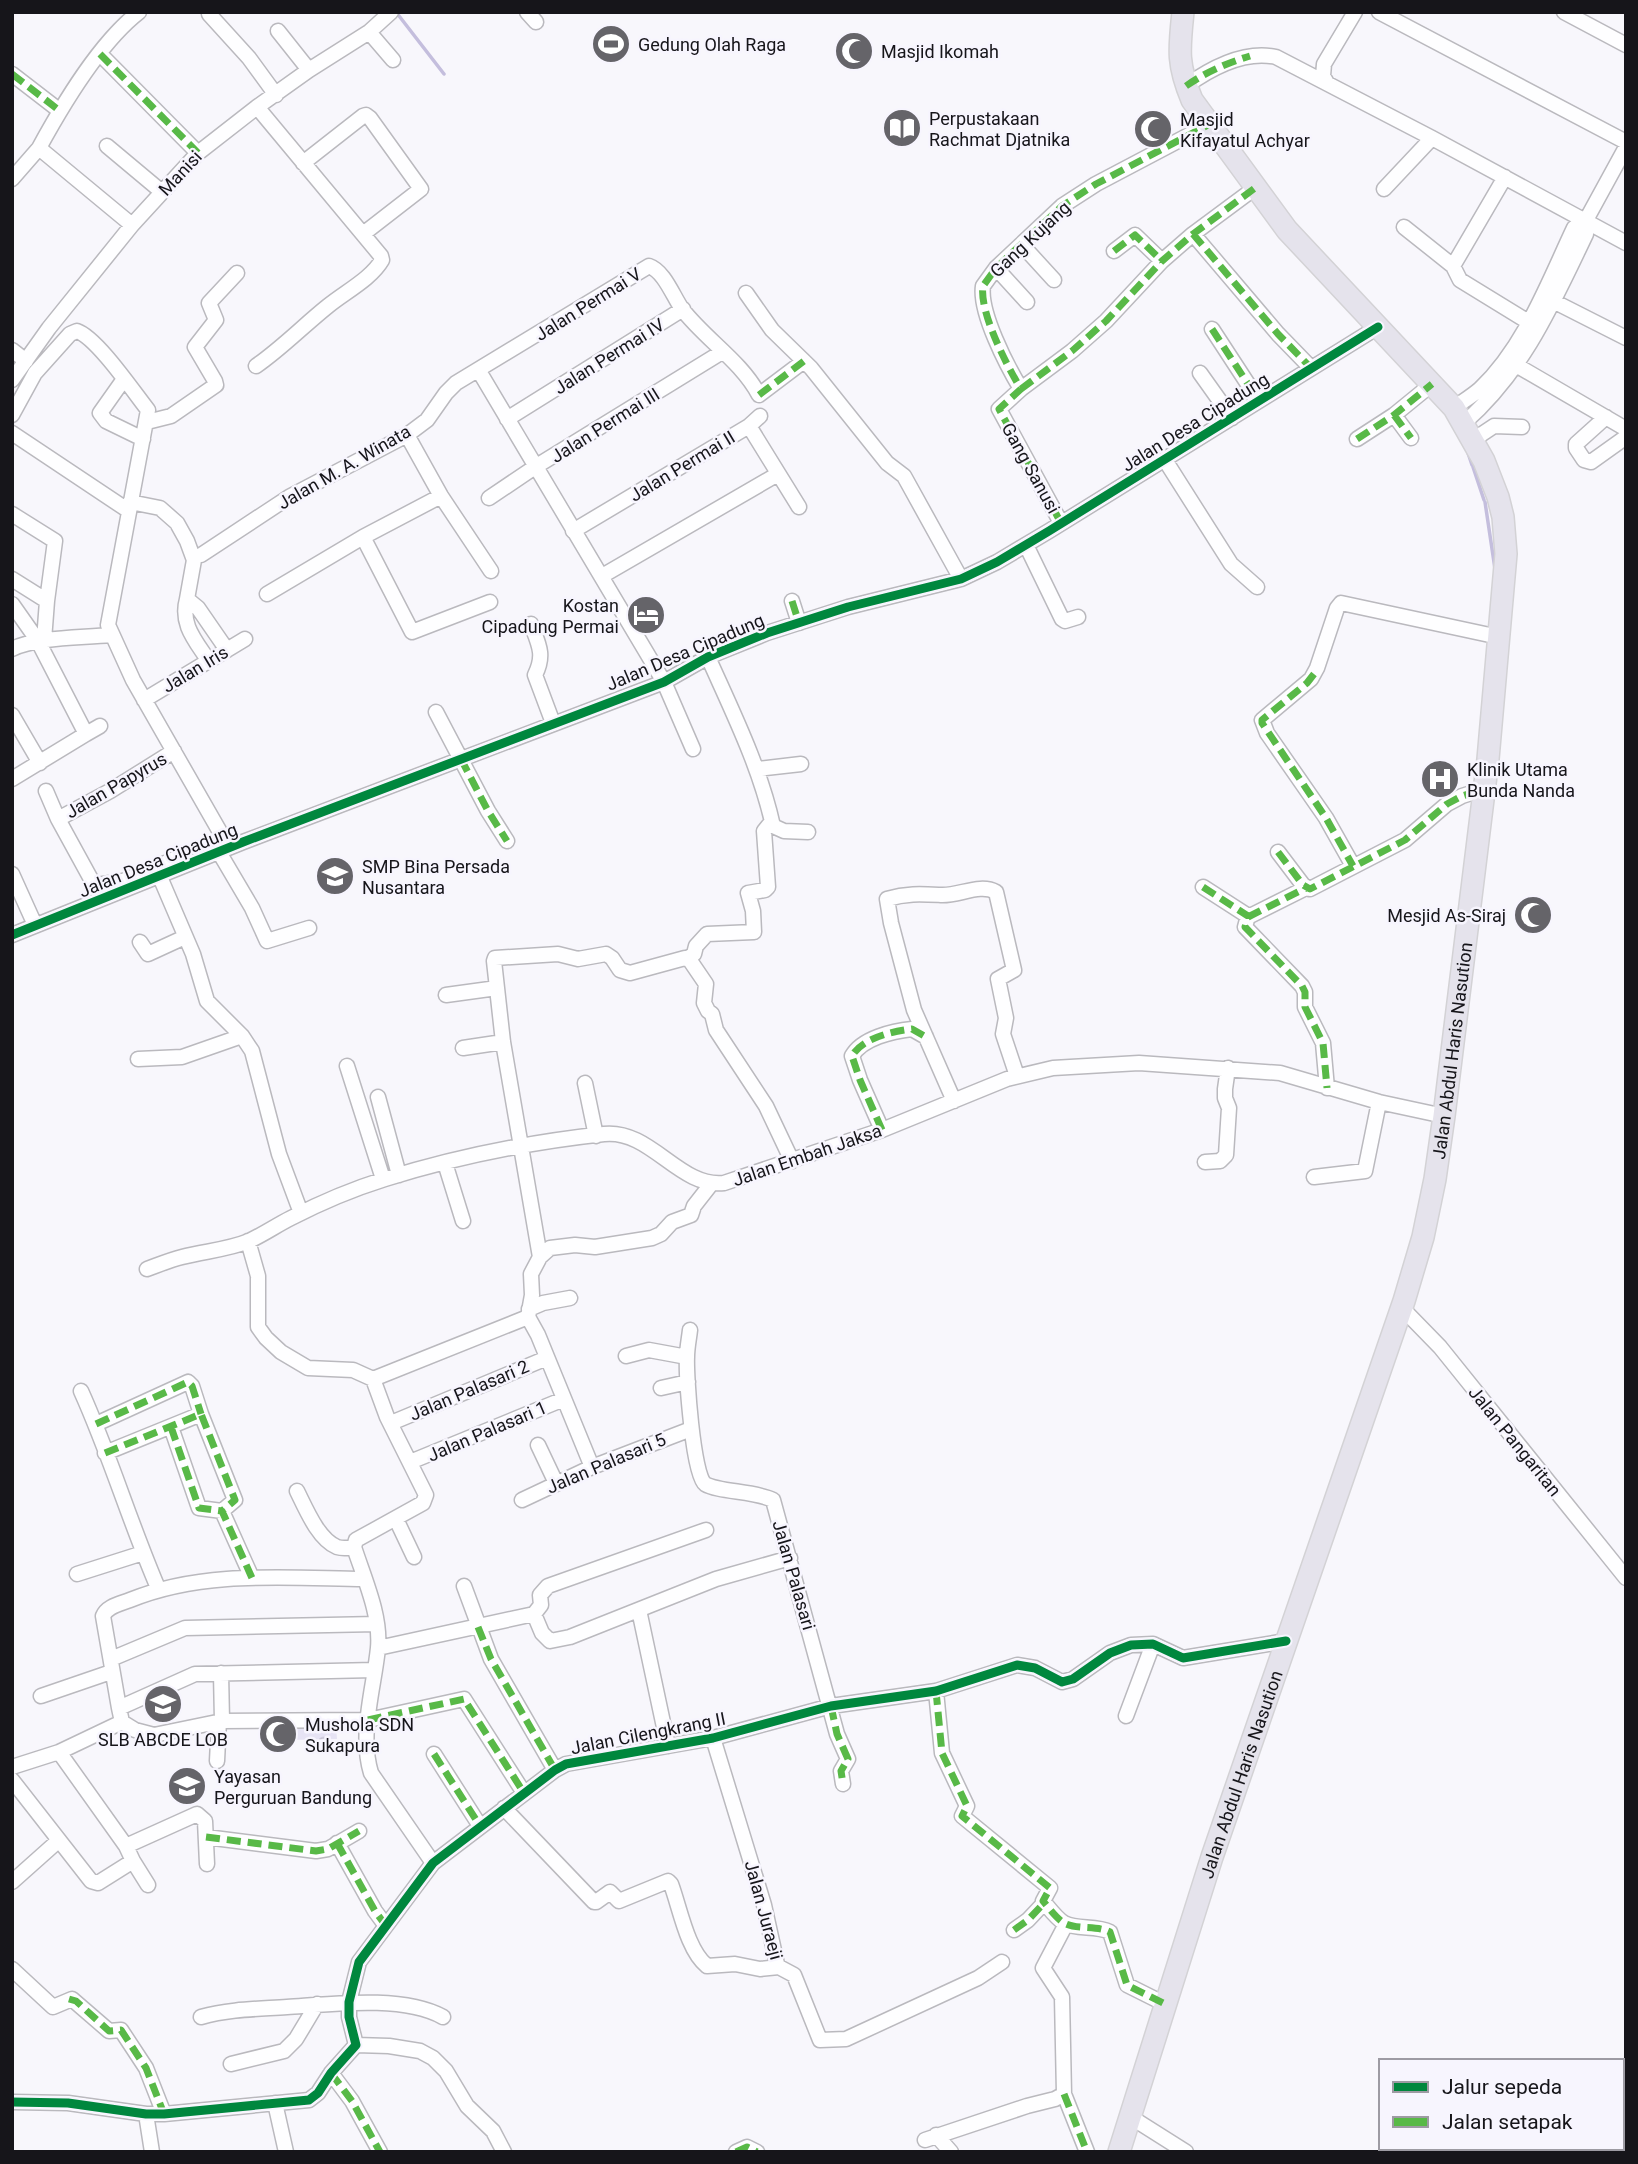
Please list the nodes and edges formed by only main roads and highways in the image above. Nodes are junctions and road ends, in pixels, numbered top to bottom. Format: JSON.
{"nodes":[{"id":1,"x":1183,"y":12,"type":"edge"},
{"id":2,"x":1119,"y":2152,"type":"edge"}],
"edges":[{"from":1,"to":2,"type":"highway","name":"Jalan Abdul Haris Nasution"}]}
